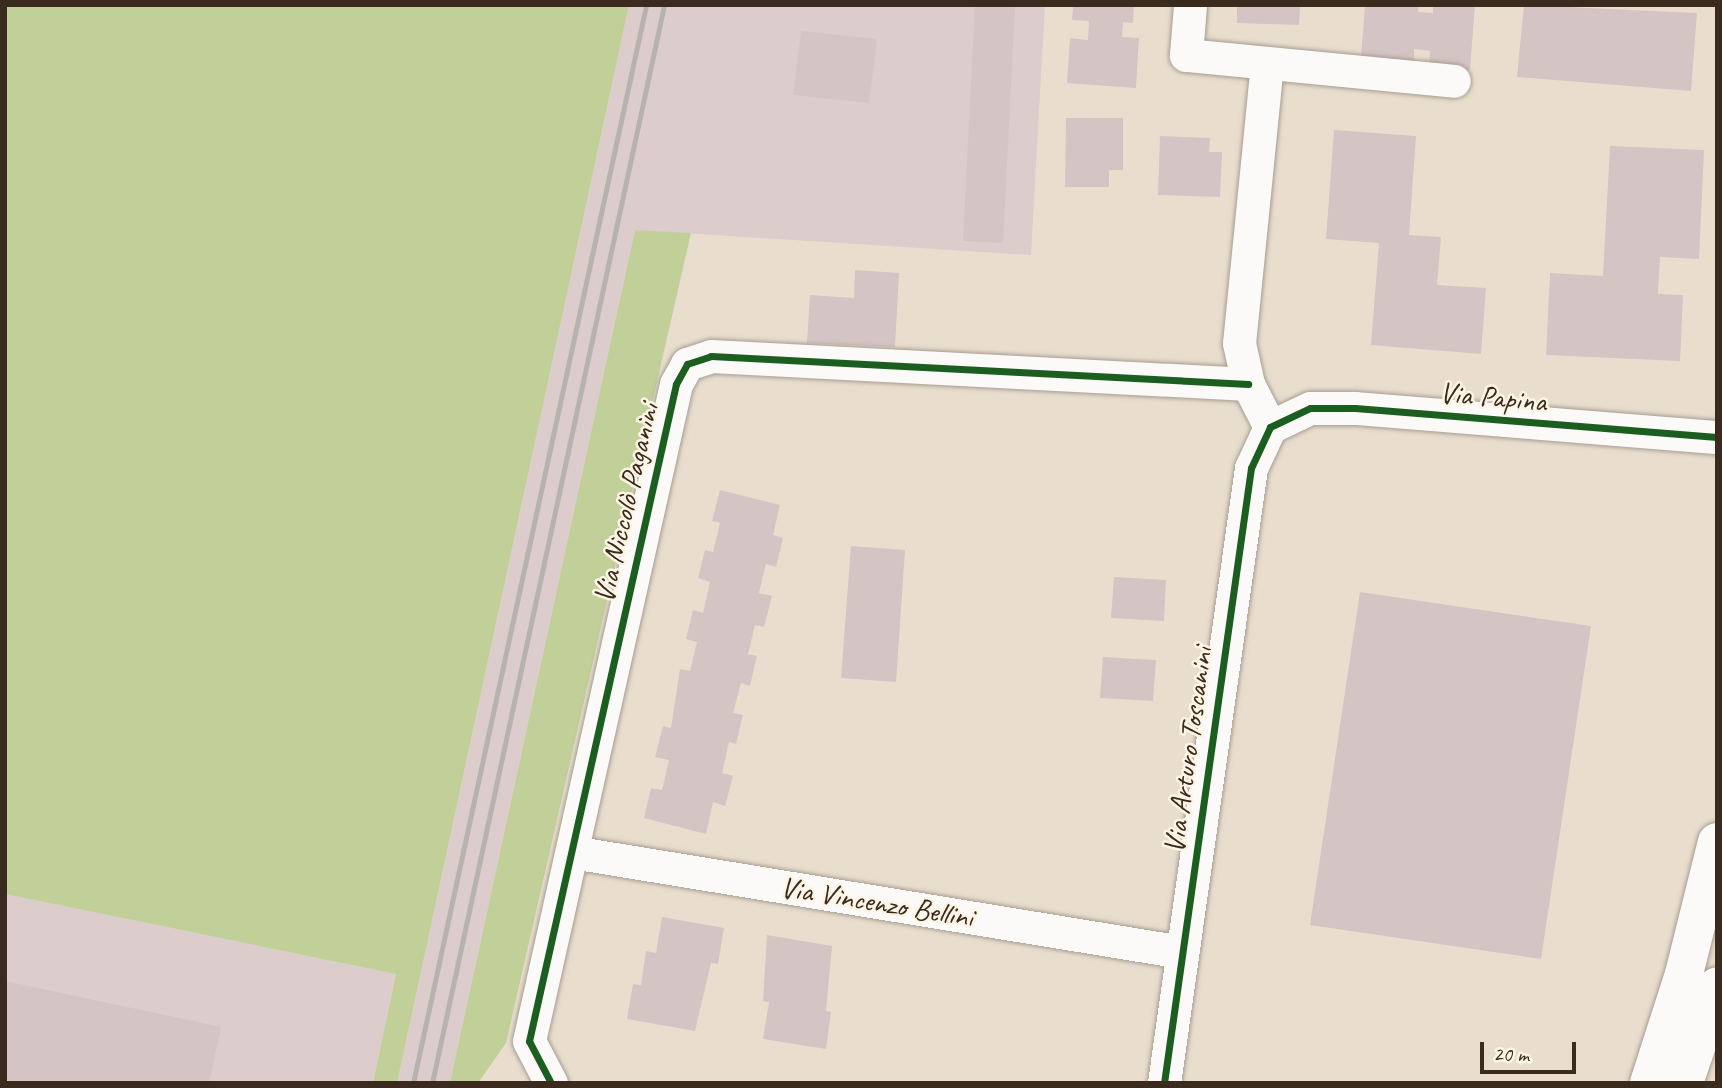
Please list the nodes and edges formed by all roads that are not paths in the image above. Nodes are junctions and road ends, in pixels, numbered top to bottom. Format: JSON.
{"nodes":[{"id":1,"x":1190,"y":5,"type":"edge"},
{"id":2,"x":1267,"y":63,"type":"junction"},
{"id":3,"x":1454,"y":81,"type":"dead end"},
{"id":4,"x":1248,"y":384,"type":"junction"},
{"id":5,"x":1270,"y":428,"type":"junction"},
{"id":6,"x":1717,"y":437,"type":"edge"},
{"id":7,"x":1717,"y":842,"type":"edge"},
{"id":8,"x":572,"y":852,"type":"junction"},
{"id":9,"x":1182,"y":952,"type":"junction"},
{"id":10,"x":1717,"y":986,"type":"edge"},
{"id":11,"x":1660,"y":1082,"type":"edge"},
{"id":12,"x":551,"y":1083,"type":"edge"},
{"id":13,"x":1164,"y":1083,"type":"edge"}],
"edges":[{"from":1,"to":2,"type":"street"},
{"from":2,"to":3,"type":"street"},
{"from":2,"to":4,"type":"street"},
{"from":4,"to":5,"type":"street"},
{"from":4,"to":8,"type":"street","name":"Via Niccolò Paganini"},
{"from":5,"to":6,"type":"street","name":"Via Papina"},
{"from":5,"to":9,"type":"street","name":"Via Arturo Toscanini"},
{"from":7,"to":11,"type":"main road"},
{"from":8,"to":9,"type":"street","name":"Via Vincenzo Bellini"},
{"from":8,"to":12,"type":"street","name":"Via Niccolò Paganini"},
{"from":9,"to":13,"type":"street","name":"Via Arturo Toscanini"},
{"from":10,"to":11,"type":"main road"}]}
